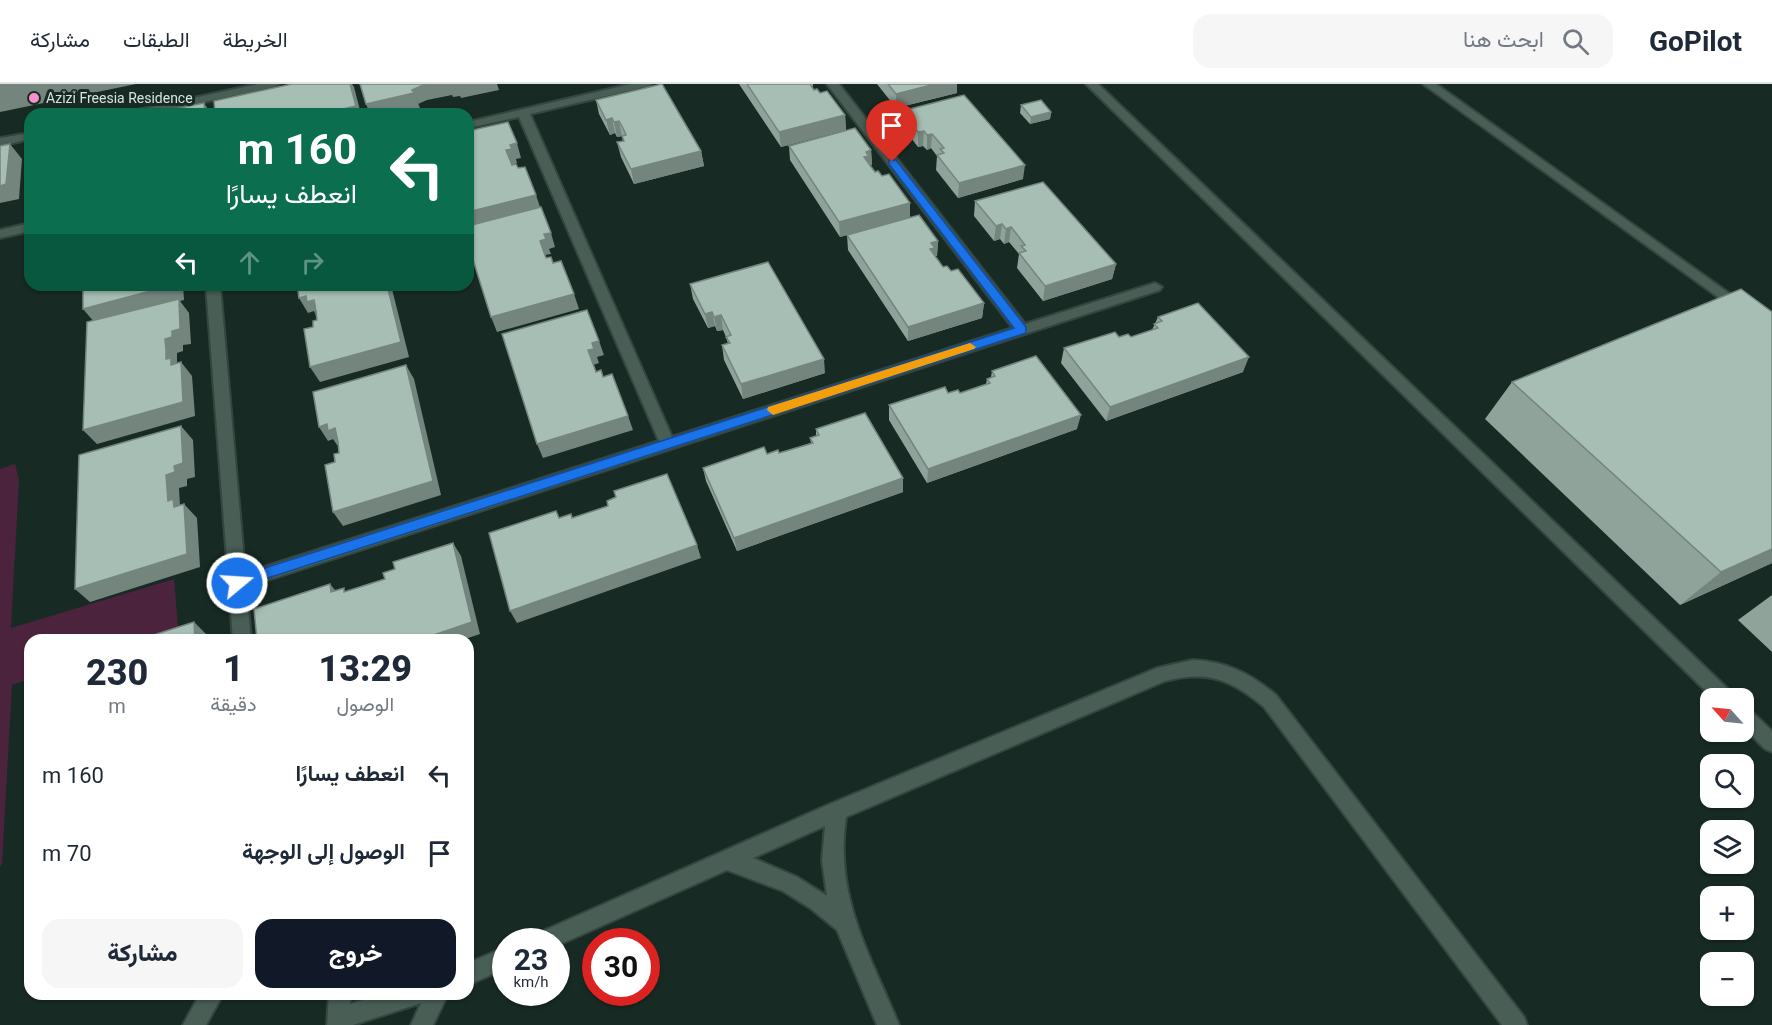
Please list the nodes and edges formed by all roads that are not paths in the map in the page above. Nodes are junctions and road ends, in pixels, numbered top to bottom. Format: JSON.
{"nodes":[{"id":1,"x":273,"y":84,"type":"edge"},
{"id":2,"x":645,"y":84,"type":"edge"},
{"id":3,"x":833,"y":84,"type":"edge"},
{"id":4,"x":1092,"y":84,"type":"edge"},
{"id":5,"x":1429,"y":84,"type":"edge"},
{"id":6,"x":161,"y":108,"type":"edge"},
{"id":7,"x":523,"y":112,"type":"junction"},
{"id":8,"x":474,"y":124,"type":"edge"},
{"id":9,"x":24,"y":137,"type":"edge"},
{"id":10,"x":0,"y":142,"type":"edge"},
{"id":11,"x":24,"y":228,"type":"edge"},
{"id":12,"x":0,"y":234,"type":"edge"},
{"id":13,"x":1155,"y":287,"type":"dead end"},
{"id":14,"x":213,"y":291,"type":"edge"},
{"id":15,"x":1022,"y":330,"type":"junction"},
{"id":16,"x":1772,"y":331,"type":"edge"},
{"id":17,"x":668,"y":444,"type":"junction"},
{"id":18,"x":237,"y":583,"type":"junction"},
{"id":19,"x":241,"y":634,"type":"edge"},
{"id":20,"x":1715,"y":688,"type":"edge"},
{"id":21,"x":1754,"y":726,"type":"edge"},
{"id":22,"x":1772,"y":743,"type":"edge"},
{"id":23,"x":837,"y":811,"type":"junction"},
{"id":24,"x":728,"y":860,"type":"junction"},
{"id":25,"x":846,"y":923,"type":"junction"},
{"id":26,"x":570,"y":929,"type":"edge"},
{"id":27,"x":492,"y":963,"type":"edge"},
{"id":28,"x":474,"y":971,"type":"edge"},
{"id":29,"x":209,"y":1000,"type":"edge"},
{"id":30,"x":340,"y":1000,"type":"edge"},
{"id":31,"x":400,"y":1000,"type":"edge"},
{"id":32,"x":434,"y":1000,"type":"edge"},
{"id":33,"x":339,"y":1022,"type":"edge"},
{"id":34,"x":194,"y":1025,"type":"edge"},
{"id":35,"x":422,"y":1025,"type":"edge"},
{"id":36,"x":888,"y":1025,"type":"edge"},
{"id":37,"x":1516,"y":1025,"type":"edge"}],
"edges":[{"from":1,"to":6,"type":"street"},
{"from":2,"to":7,"type":"street"},
{"from":3,"to":15,"type":"street"},
{"from":4,"to":20,"type":"street"},
{"from":5,"to":16,"type":"street"},
{"from":7,"to":8,"type":"street"},
{"from":7,"to":17,"type":"street"},
{"from":9,"to":10,"type":"street"},
{"from":11,"to":12,"type":"street"},
{"from":13,"to":15,"type":"street"},
{"from":14,"to":18,"type":"street"},
{"from":15,"to":17,"type":"street"},
{"from":17,"to":18,"type":"street"},
{"from":18,"to":19,"type":"street"},
{"from":21,"to":22,"type":"street"},
{"from":23,"to":24,"type":"street"},
{"from":23,"to":25,"type":"street"},
{"from":23,"to":37,"type":"street"},
{"from":24,"to":25,"type":"street"},
{"from":24,"to":26,"type":"street"},
{"from":25,"to":36,"type":"street"},
{"from":27,"to":28,"type":"street"},
{"from":29,"to":34,"type":"street"},
{"from":30,"to":33,"type":"street"},
{"from":31,"to":33,"type":"street"},
{"from":32,"to":35,"type":"street"}]}
